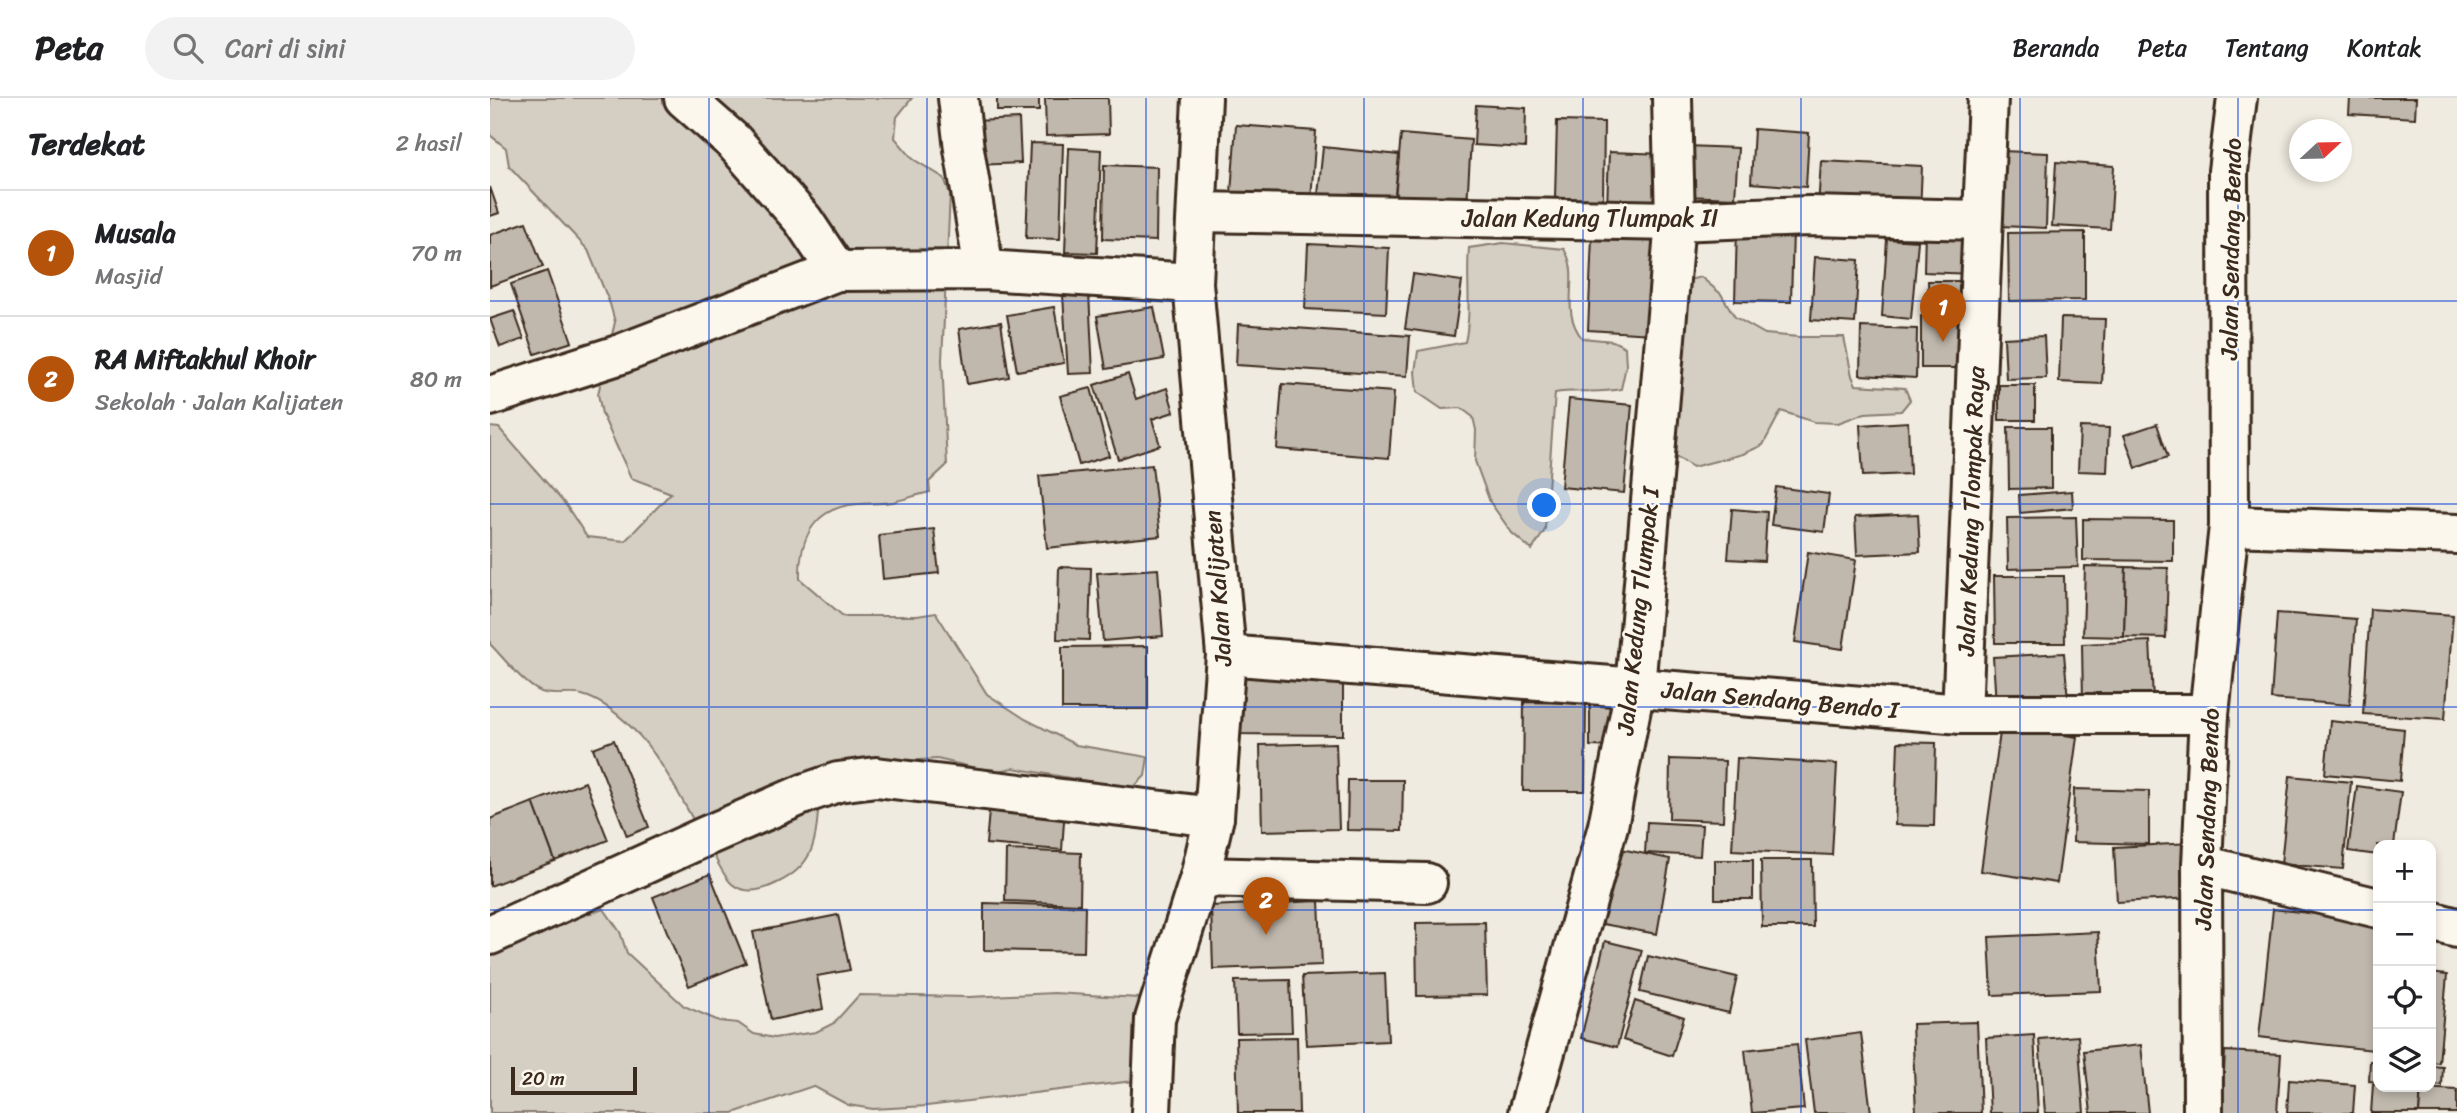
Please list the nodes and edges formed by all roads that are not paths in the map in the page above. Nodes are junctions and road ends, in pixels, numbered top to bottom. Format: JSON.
{"nodes":[{"id":1,"x":684,"y":98,"type":"edge"},
{"id":2,"x":958,"y":98,"type":"edge"},
{"id":3,"x":1202,"y":98,"type":"edge"},
{"id":4,"x":1672,"y":98,"type":"edge"},
{"id":5,"x":1988,"y":98,"type":"edge"},
{"id":6,"x":2238,"y":98,"type":"edge"},
{"id":7,"x":1196,"y":212,"type":"junction"},
{"id":8,"x":1982,"y":220,"type":"junction"},
{"id":9,"x":1675,"y":221,"type":"junction"},
{"id":10,"x":984,"y":270,"type":"junction"},
{"id":11,"x":837,"y":271,"type":"junction"},
{"id":12,"x":1193,"y":283,"type":"junction"},
{"id":13,"x":490,"y":396,"type":"edge"},
{"id":14,"x":2229,"y":526,"type":"junction"},
{"id":15,"x":2457,"y":534,"type":"edge"},
{"id":16,"x":1226,"y":655,"type":"junction"},
{"id":17,"x":1635,"y":688,"type":"junction"},
{"id":18,"x":1962,"y":714,"type":"junction"},
{"id":19,"x":2209,"y":714,"type":"junction"},
{"id":20,"x":1214,"y":817,"type":"junction"},
{"id":21,"x":2202,"y":865,"type":"junction"},
{"id":22,"x":1200,"y":877,"type":"junction"},
{"id":23,"x":1427,"y":883,"type":"dead end"},
{"id":24,"x":2373,"y":907,"type":"edge"},
{"id":25,"x":2436,"y":922,"type":"edge"},
{"id":26,"x":2457,"y":928,"type":"edge"},
{"id":27,"x":490,"y":935,"type":"edge"},
{"id":28,"x":1151,"y":1113,"type":"edge"},
{"id":29,"x":1528,"y":1113,"type":"edge"},
{"id":30,"x":2203,"y":1113,"type":"edge"}],
"edges":[{"from":1,"to":11,"type":"street"},
{"from":2,"to":10,"type":"street"},
{"from":3,"to":7,"type":"street","name":"Jalan Kalijaten"},
{"from":4,"to":9,"type":"street","name":"Jalan Kedung Tlumpak I"},
{"from":5,"to":8,"type":"street","name":"Jalan Kedung Tlompak Raya"},
{"from":6,"to":14,"type":"street","name":"Jalan Sendang Bendo"},
{"from":7,"to":9,"type":"street","name":"Jalan Kedung Tlumpak II"},
{"from":7,"to":12,"type":"street","name":"Jalan Kalijaten"},
{"from":8,"to":9,"type":"street","name":"Jalan Kedung Tlumpak II"},
{"from":8,"to":18,"type":"street","name":"Jalan Kedung Tlompak Raya"},
{"from":9,"to":17,"type":"street","name":"Jalan Kedung Tlumpak I"},
{"from":10,"to":11,"type":"street"},
{"from":10,"to":12,"type":"street"},
{"from":11,"to":13,"type":"street"},
{"from":12,"to":16,"type":"street","name":"Jalan Kalijaten"},
{"from":14,"to":15,"type":"street"},
{"from":14,"to":19,"type":"street","name":"Jalan Sendang Bendo"},
{"from":16,"to":17,"type":"street","name":"Jalan Sendang Bendo I"},
{"from":16,"to":20,"type":"street","name":"Jalan Kalijaten"},
{"from":17,"to":18,"type":"street","name":"Jalan Sendang Bendo I"},
{"from":17,"to":29,"type":"street","name":"Jalan Kedung Tlumpak I"},
{"from":18,"to":19,"type":"street","name":"Jalan Sendang Bendo I"},
{"from":19,"to":21,"type":"street","name":"Jalan Sendang Bendo"},
{"from":20,"to":22,"type":"street","name":"Jalan Kalijaten"},
{"from":20,"to":27,"type":"street"},
{"from":21,"to":24,"type":"street"},
{"from":21,"to":30,"type":"street","name":"Jalan Sendang Bendo"},
{"from":22,"to":23,"type":"street"},
{"from":22,"to":28,"type":"street","name":"Jalan Kalijaten"},
{"from":25,"to":26,"type":"street"}]}
